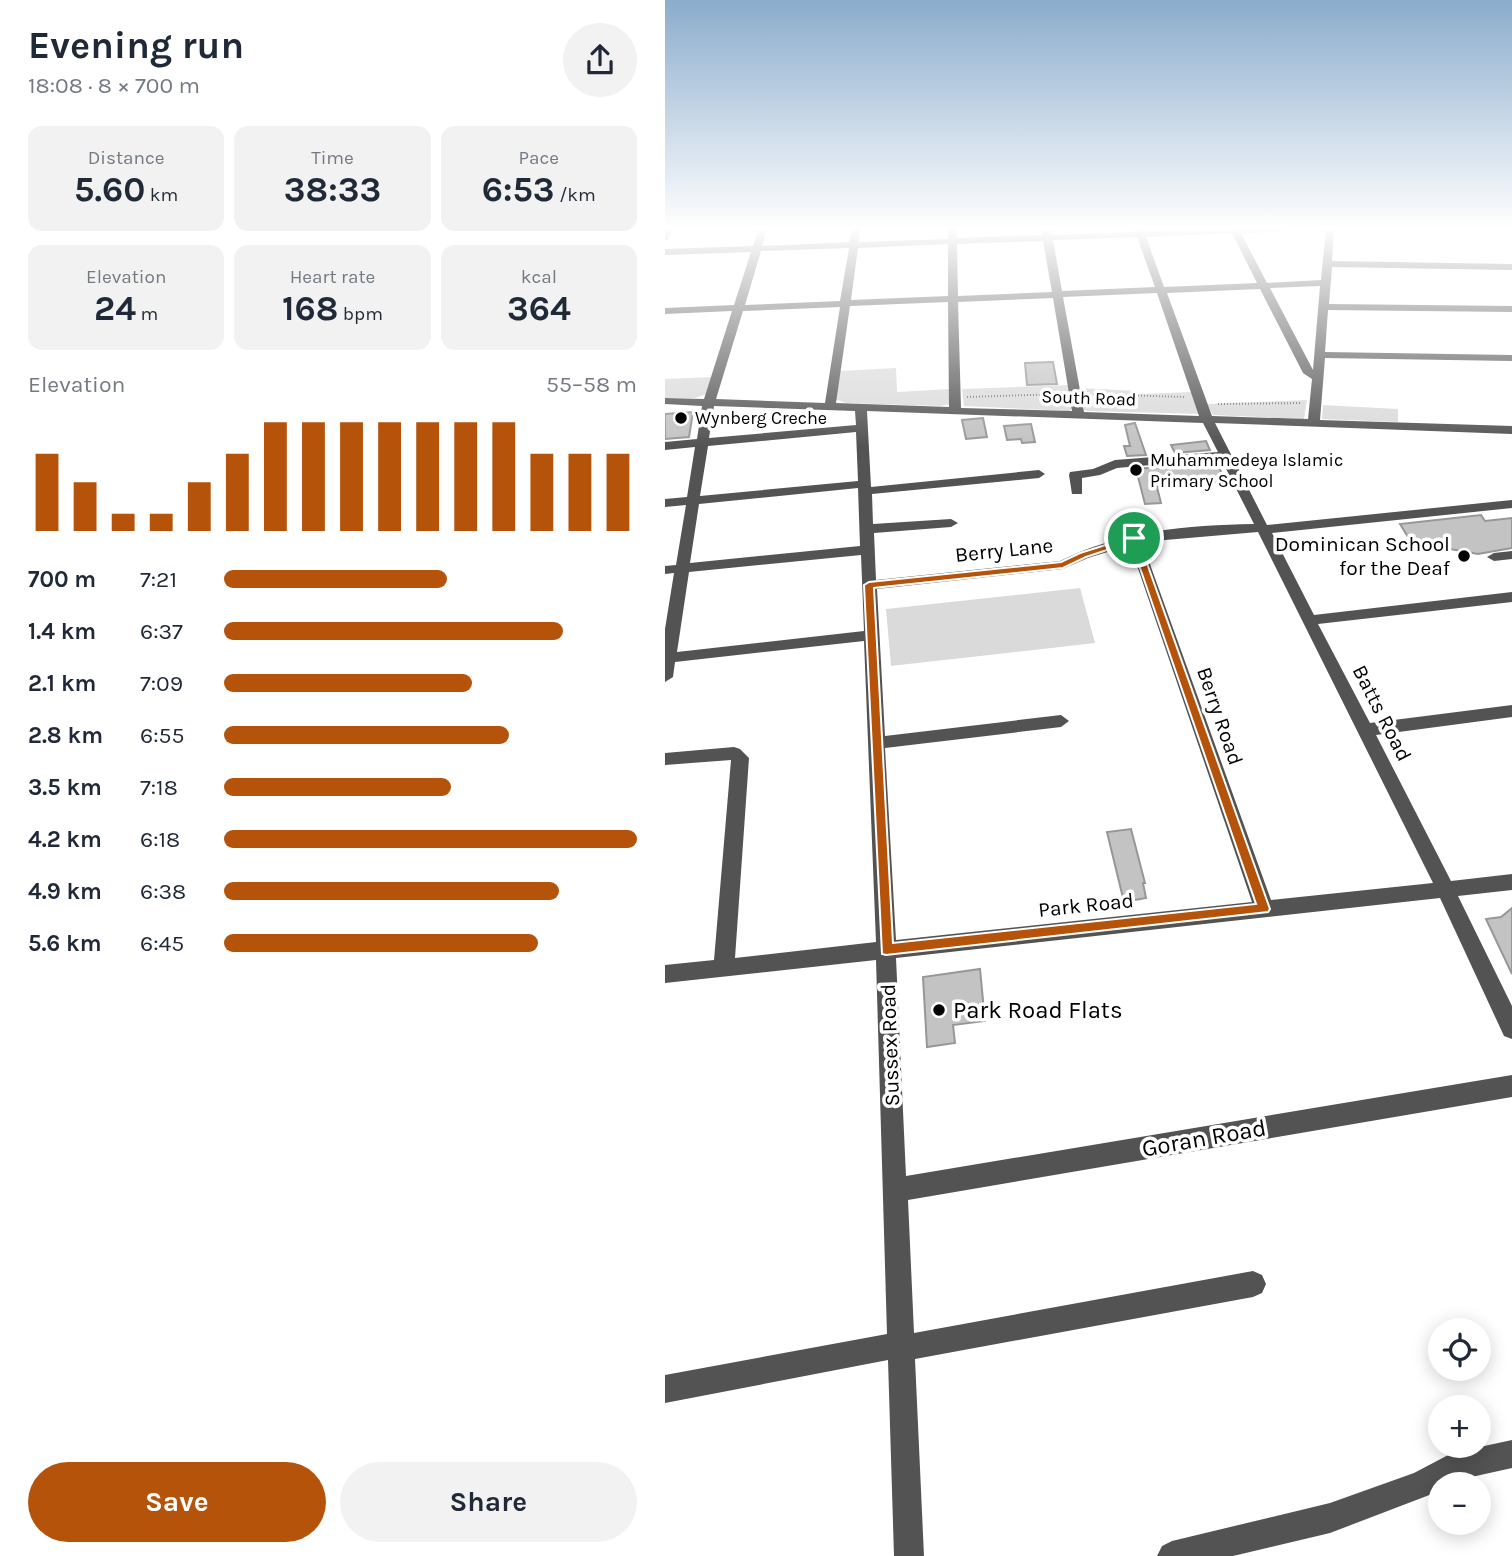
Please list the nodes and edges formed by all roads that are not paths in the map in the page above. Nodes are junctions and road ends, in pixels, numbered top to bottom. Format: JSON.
{"nodes":[{"id":1,"x":741,"y":302,"type":"edge"},
{"id":2,"x":896,"y":302,"type":"edge"},
{"id":3,"x":953,"y":302,"type":"edge"},
{"id":4,"x":1059,"y":302,"type":"edge"},
{"id":5,"x":1165,"y":302,"type":"edge"},
{"id":6,"x":1272,"y":302,"type":"edge"},
{"id":7,"x":1324,"y":302,"type":"edge"},
{"id":8,"x":844,"y":304,"type":"junction"},
{"id":9,"x":739,"y":307,"type":"junction"},
{"id":10,"x":1324,"y":307,"type":"junction"},
{"id":11,"x":1512,"y":309,"type":"edge"},
{"id":12,"x":665,"y":311,"type":"edge"},
{"id":13,"x":1319,"y":355,"type":"junction"},
{"id":14,"x":1512,"y":358,"type":"edge"},
{"id":15,"x":1318,"y":377,"type":"junction"},
{"id":16,"x":665,"y":401,"type":"edge"},
{"id":17,"x":709,"y":403,"type":"junction"},
{"id":18,"x":829,"y":407,"type":"junction"},
{"id":19,"x":955,"y":411,"type":"junction"},
{"id":20,"x":1079,"y":415,"type":"junction"},
{"id":21,"x":861,"y":418,"type":"junction"},
{"id":22,"x":1208,"y":419,"type":"junction"},
{"id":23,"x":1314,"y":423,"type":"junction"},
{"id":24,"x":1512,"y":430,"type":"edge"},
{"id":25,"x":702,"y":442,"type":"junction"},
{"id":26,"x":665,"y":446,"type":"edge"},
{"id":27,"x":1226,"y":455,"type":"junction"},
{"id":28,"x":1039,"y":474,"type":"dead end"},
{"id":29,"x":864,"y":487,"type":"junction"},
{"id":30,"x":1077,"y":491,"type":"dead end"},
{"id":31,"x":693,"y":500,"type":"junction"},
{"id":32,"x":665,"y":503,"type":"edge"},
{"id":33,"x":1512,"y":504,"type":"edge"},
{"id":34,"x":951,"y":523,"type":"dead end"},
{"id":35,"x":1263,"y":528,"type":"junction"},
{"id":36,"x":1134,"y":538,"type":"junction"},
{"id":37,"x":867,"y":540,"type":"junction"},
{"id":38,"x":1512,"y":555,"type":"edge"},
{"id":39,"x":1494,"y":557,"type":"dead end"},
{"id":40,"x":683,"y":568,"type":"junction"},
{"id":41,"x":665,"y":570,"type":"edge"},
{"id":42,"x":869,"y":585,"type":"junction"},
{"id":43,"x":1512,"y":597,"type":"edge"},
{"id":44,"x":1309,"y":620,"type":"junction"},
{"id":45,"x":871,"y":635,"type":"junction"},
{"id":46,"x":666,"y":658,"type":"edge"},
{"id":47,"x":665,"y":677,"type":"edge"},
{"id":48,"x":1512,"y":711,"type":"edge"},
{"id":49,"x":1062,"y":720,"type":"dead end"},
{"id":50,"x":1365,"y":730,"type":"junction"},
{"id":51,"x":876,"y":743,"type":"junction"},
{"id":52,"x":665,"y":759,"type":"edge"},
{"id":53,"x":1512,"y":882,"type":"edge"},
{"id":54,"x":1445,"y":890,"type":"junction"},
{"id":55,"x":1264,"y":909,"type":"junction"},
{"id":56,"x":886,"y":950,"type":"junction"},
{"id":57,"x":724,"y":967,"type":"junction"},
{"id":58,"x":665,"y":974,"type":"edge"},
{"id":59,"x":1512,"y":1029,"type":"edge"},
{"id":60,"x":1512,"y":1086,"type":"edge"},
{"id":61,"x":895,"y":1190,"type":"junction"},
{"id":62,"x":1253,"y":1284,"type":"dead end"},
{"id":63,"x":901,"y":1346,"type":"junction"},
{"id":64,"x":665,"y":1389,"type":"edge"},
{"id":65,"x":1512,"y":1454,"type":"edge"},
{"id":66,"x":909,"y":1556,"type":"edge"},
{"id":67,"x":1172,"y":1556,"type":"edge"}],
"edges":[{"from":1,"to":9,"type":"street"},
{"from":2,"to":8,"type":"street"},
{"from":3,"to":19,"type":"street"},
{"from":4,"to":20,"type":"street"},
{"from":5,"to":22,"type":"street","name":"Batts Road"},
{"from":6,"to":15,"type":"street"},
{"from":7,"to":10,"type":"street"},
{"from":8,"to":9,"type":"street"},
{"from":8,"to":18,"type":"street"},
{"from":9,"to":12,"type":"street"},
{"from":9,"to":17,"type":"street"},
{"from":10,"to":11,"type":"street"},
{"from":10,"to":13,"type":"street"},
{"from":13,"to":14,"type":"street"},
{"from":13,"to":15,"type":"street"},
{"from":15,"to":23,"type":"street"},
{"from":16,"to":17,"type":"street","name":"South Road"},
{"from":17,"to":18,"type":"street","name":"South Road"},
{"from":17,"to":25,"type":"street"},
{"from":18,"to":21,"type":"street","name":"South Road"},
{"from":19,"to":20,"type":"street","name":"South Road"},
{"from":19,"to":21,"type":"street","name":"South Road"},
{"from":20,"to":22,"type":"street","name":"South Road"},
{"from":21,"to":25,"type":"street"},
{"from":21,"to":29,"type":"street","name":"Sussex Road"},
{"from":22,"to":23,"type":"street","name":"South Road"},
{"from":22,"to":27,"type":"street","name":"Batts Road"},
{"from":23,"to":24,"type":"street","name":"South Road"},
{"from":25,"to":26,"type":"street"},
{"from":25,"to":31,"type":"street"},
{"from":27,"to":30,"type":"street"},
{"from":27,"to":35,"type":"street","name":"Batts Road"},
{"from":28,"to":29,"type":"street"},
{"from":29,"to":31,"type":"street"},
{"from":29,"to":37,"type":"street","name":"Sussex Road"},
{"from":31,"to":32,"type":"street"},
{"from":31,"to":40,"type":"street"},
{"from":33,"to":35,"type":"street","name":"Berry Lane"},
{"from":34,"to":37,"type":"street"},
{"from":35,"to":36,"type":"street","name":"Berry Lane"},
{"from":35,"to":44,"type":"street","name":"Batts Road"},
{"from":36,"to":42,"type":"street","name":"Berry Lane"},
{"from":36,"to":55,"type":"street","name":"Berry Road"},
{"from":37,"to":40,"type":"street"},
{"from":37,"to":42,"type":"street","name":"Sussex Road"},
{"from":38,"to":39,"type":"street"},
{"from":40,"to":41,"type":"street"},
{"from":40,"to":46,"type":"street"},
{"from":42,"to":45,"type":"street","name":"Sussex Road"},
{"from":43,"to":44,"type":"street"},
{"from":44,"to":50,"type":"street","name":"Batts Road"},
{"from":45,"to":46,"type":"street"},
{"from":45,"to":51,"type":"street","name":"Sussex Road"},
{"from":46,"to":47,"type":"street"},
{"from":48,"to":50,"type":"street"},
{"from":49,"to":51,"type":"street"},
{"from":50,"to":54,"type":"street","name":"Batts Road"},
{"from":51,"to":56,"type":"street","name":"Sussex Road"},
{"from":52,"to":57,"type":"street"},
{"from":53,"to":54,"type":"street","name":"Park Road"},
{"from":54,"to":55,"type":"street","name":"Park Road"},
{"from":54,"to":59,"type":"street","name":"Batts Road"},
{"from":55,"to":56,"type":"street","name":"Park Road"},
{"from":56,"to":57,"type":"street","name":"Park Road"},
{"from":56,"to":61,"type":"street","name":"Sussex Road"},
{"from":57,"to":58,"type":"street","name":"Park Road"},
{"from":60,"to":61,"type":"street","name":"Goran Road"},
{"from":61,"to":63,"type":"street","name":"Sussex Road"},
{"from":62,"to":63,"type":"street"},
{"from":63,"to":64,"type":"street"},
{"from":63,"to":66,"type":"street","name":"Sussex Road"},
{"from":65,"to":67,"type":"street"}]}
